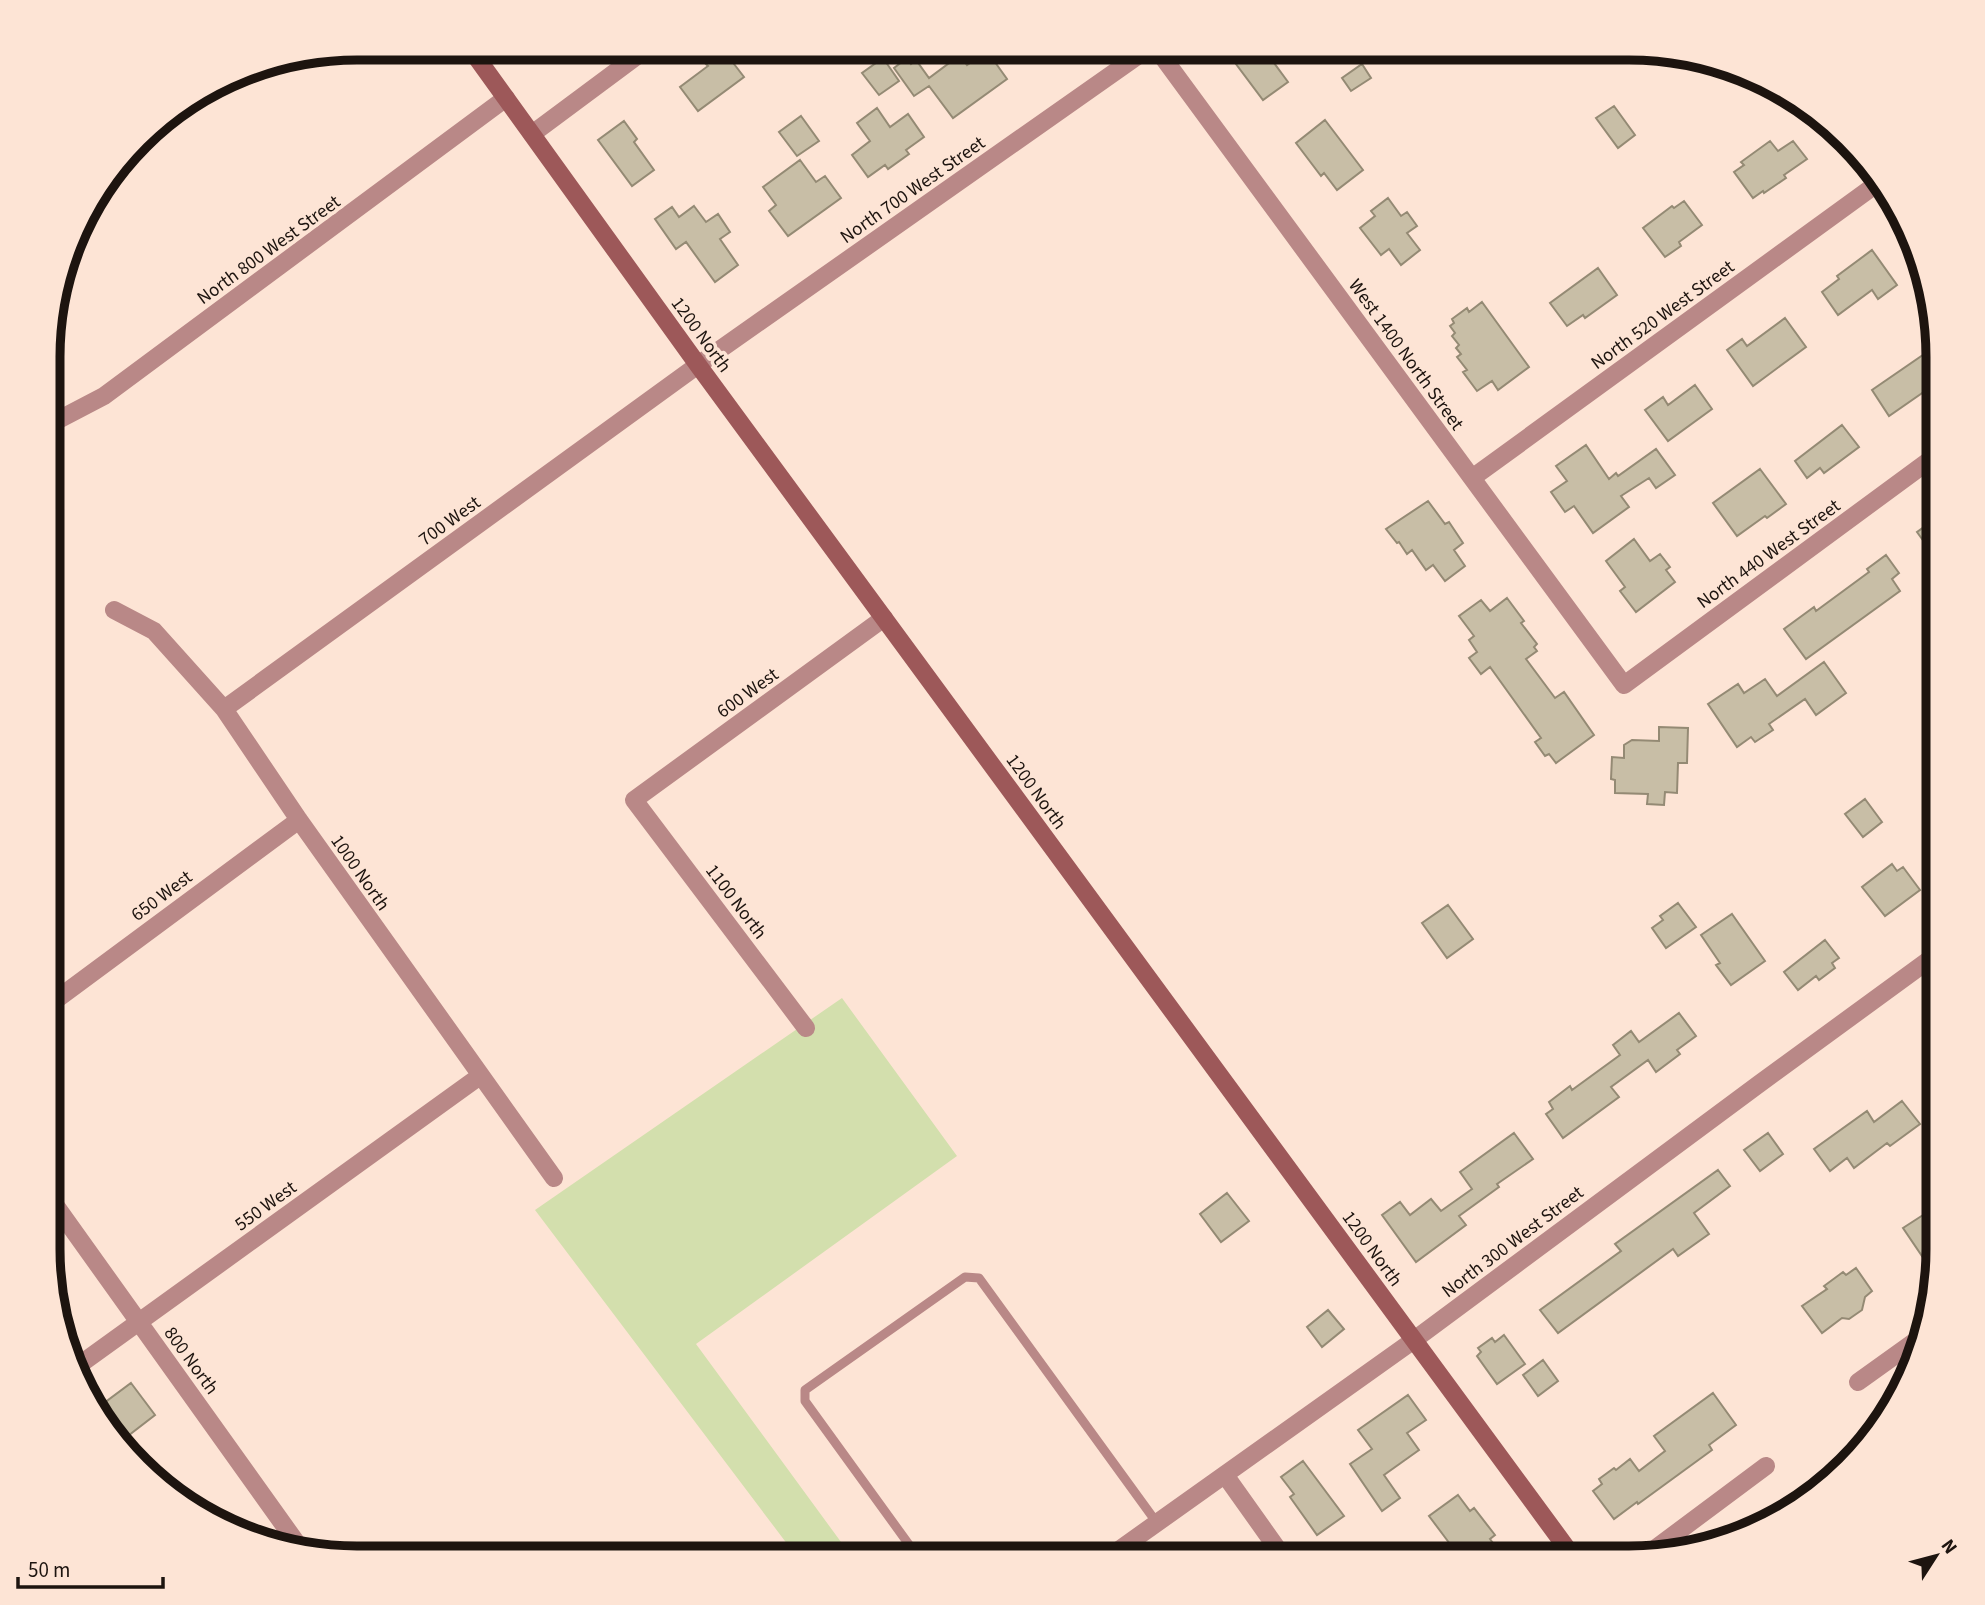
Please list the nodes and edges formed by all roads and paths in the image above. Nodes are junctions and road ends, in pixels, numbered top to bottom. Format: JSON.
{"nodes":[{"id":1,"x":478,"y":60,"type":"edge"},
{"id":2,"x":632,"y":60,"type":"edge"},
{"id":3,"x":1132,"y":60,"type":"edge"},
{"id":4,"x":1165,"y":60,"type":"edge"},
{"id":5,"x":506,"y":98,"type":"junction"},
{"id":6,"x":532,"y":134,"type":"junction"},
{"id":7,"x":1872,"y":187,"type":"edge"},
{"id":8,"x":698,"y":365,"type":"junction"},
{"id":9,"x":60,"y":418,"type":"edge"},
{"id":10,"x":1926,"y":463,"type":"edge"},
{"id":11,"x":1472,"y":478,"type":"junction"},
{"id":12,"x":114,"y":610,"type":"dead end"},
{"id":13,"x":884,"y":618,"type":"junction"},
{"id":14,"x":1624,"y":685,"type":"joint"},
{"id":15,"x":224,"y":709,"type":"junction"},
{"id":16,"x":634,"y":800,"type":"joint"},
{"id":17,"x":299,"y":820,"type":"junction"},
{"id":18,"x":1926,"y":962,"type":"edge"},
{"id":19,"x":60,"y":996,"type":"edge"},
{"id":20,"x":806,"y":1028,"type":"dead end"},
{"id":21,"x":480,"y":1076,"type":"junction"},
{"id":22,"x":554,"y":1178,"type":"dead end"},
{"id":23,"x":60,"y":1212,"type":"edge"},
{"id":24,"x":139,"y":1322,"type":"junction"},
{"id":25,"x":1414,"y":1340,"type":"junction"},
{"id":26,"x":1910,"y":1345,"type":"edge"},
{"id":27,"x":82,"y":1363,"type":"edge"},
{"id":28,"x":1858,"y":1382,"type":"dead end"},
{"id":29,"x":1766,"y":1466,"type":"dead end"},
{"id":30,"x":1225,"y":1475,"type":"junction"},
{"id":31,"x":1157,"y":1524,"type":"junction"},
{"id":32,"x":294,"y":1539,"type":"edge"},
{"id":33,"x":1662,"y":1544,"type":"edge"},
{"id":34,"x":910,"y":1546,"type":"edge"},
{"id":35,"x":1127,"y":1546,"type":"edge"},
{"id":36,"x":1275,"y":1546,"type":"edge"},
{"id":37,"x":1565,"y":1546,"type":"edge"}],
"edges":[{"from":1,"to":5,"type":"street","name":"1200 North"},
{"from":2,"to":6,"type":"street"},
{"from":3,"to":8,"type":"street","name":"North 700 West Street"},
{"from":4,"to":11,"type":"street","name":"West 1400 North Street"},
{"from":5,"to":6,"type":"street","name":"1200 North"},
{"from":5,"to":9,"type":"street","name":"North 800 West Street"},
{"from":6,"to":8,"type":"street","name":"1200 North"},
{"from":7,"to":11,"type":"street","name":"North 520 West Street"},
{"from":8,"to":13,"type":"street","name":"1200 North"},
{"from":8,"to":15,"type":"street","name":"700 West"},
{"from":10,"to":14,"type":"street","name":"North 440 West Street"},
{"from":11,"to":14,"type":"street","name":"West 1400 North Street"},
{"from":12,"to":15,"type":"street","name":"1000 North"},
{"from":13,"to":16,"type":"street","name":"600 West"},
{"from":13,"to":25,"type":"street","name":"1200 North"},
{"from":15,"to":17,"type":"street","name":"1000 North"},
{"from":16,"to":20,"type":"street","name":"1100 North"},
{"from":17,"to":19,"type":"street","name":"650 West"},
{"from":17,"to":21,"type":"street","name":"1000 North"},
{"from":18,"to":25,"type":"street","name":"North 300 West Street"},
{"from":21,"to":22,"type":"street","name":"1000 North"},
{"from":21,"to":24,"type":"street","name":"550 West"},
{"from":23,"to":24,"type":"street","name":"800 North"},
{"from":24,"to":27,"type":"street","name":"550 West"},
{"from":24,"to":32,"type":"street","name":"800 North"},
{"from":25,"to":30,"type":"street","name":"North 300 West Street"},
{"from":25,"to":37,"type":"street","name":"1200 North"},
{"from":26,"to":28,"type":"street"},
{"from":29,"to":33,"type":"street"},
{"from":30,"to":31,"type":"street","name":"North 300 West Street"},
{"from":30,"to":36,"type":"street"},
{"from":31,"to":34,"type":"lane"},
{"from":31,"to":35,"type":"street","name":"North 300 West Street"}]}
